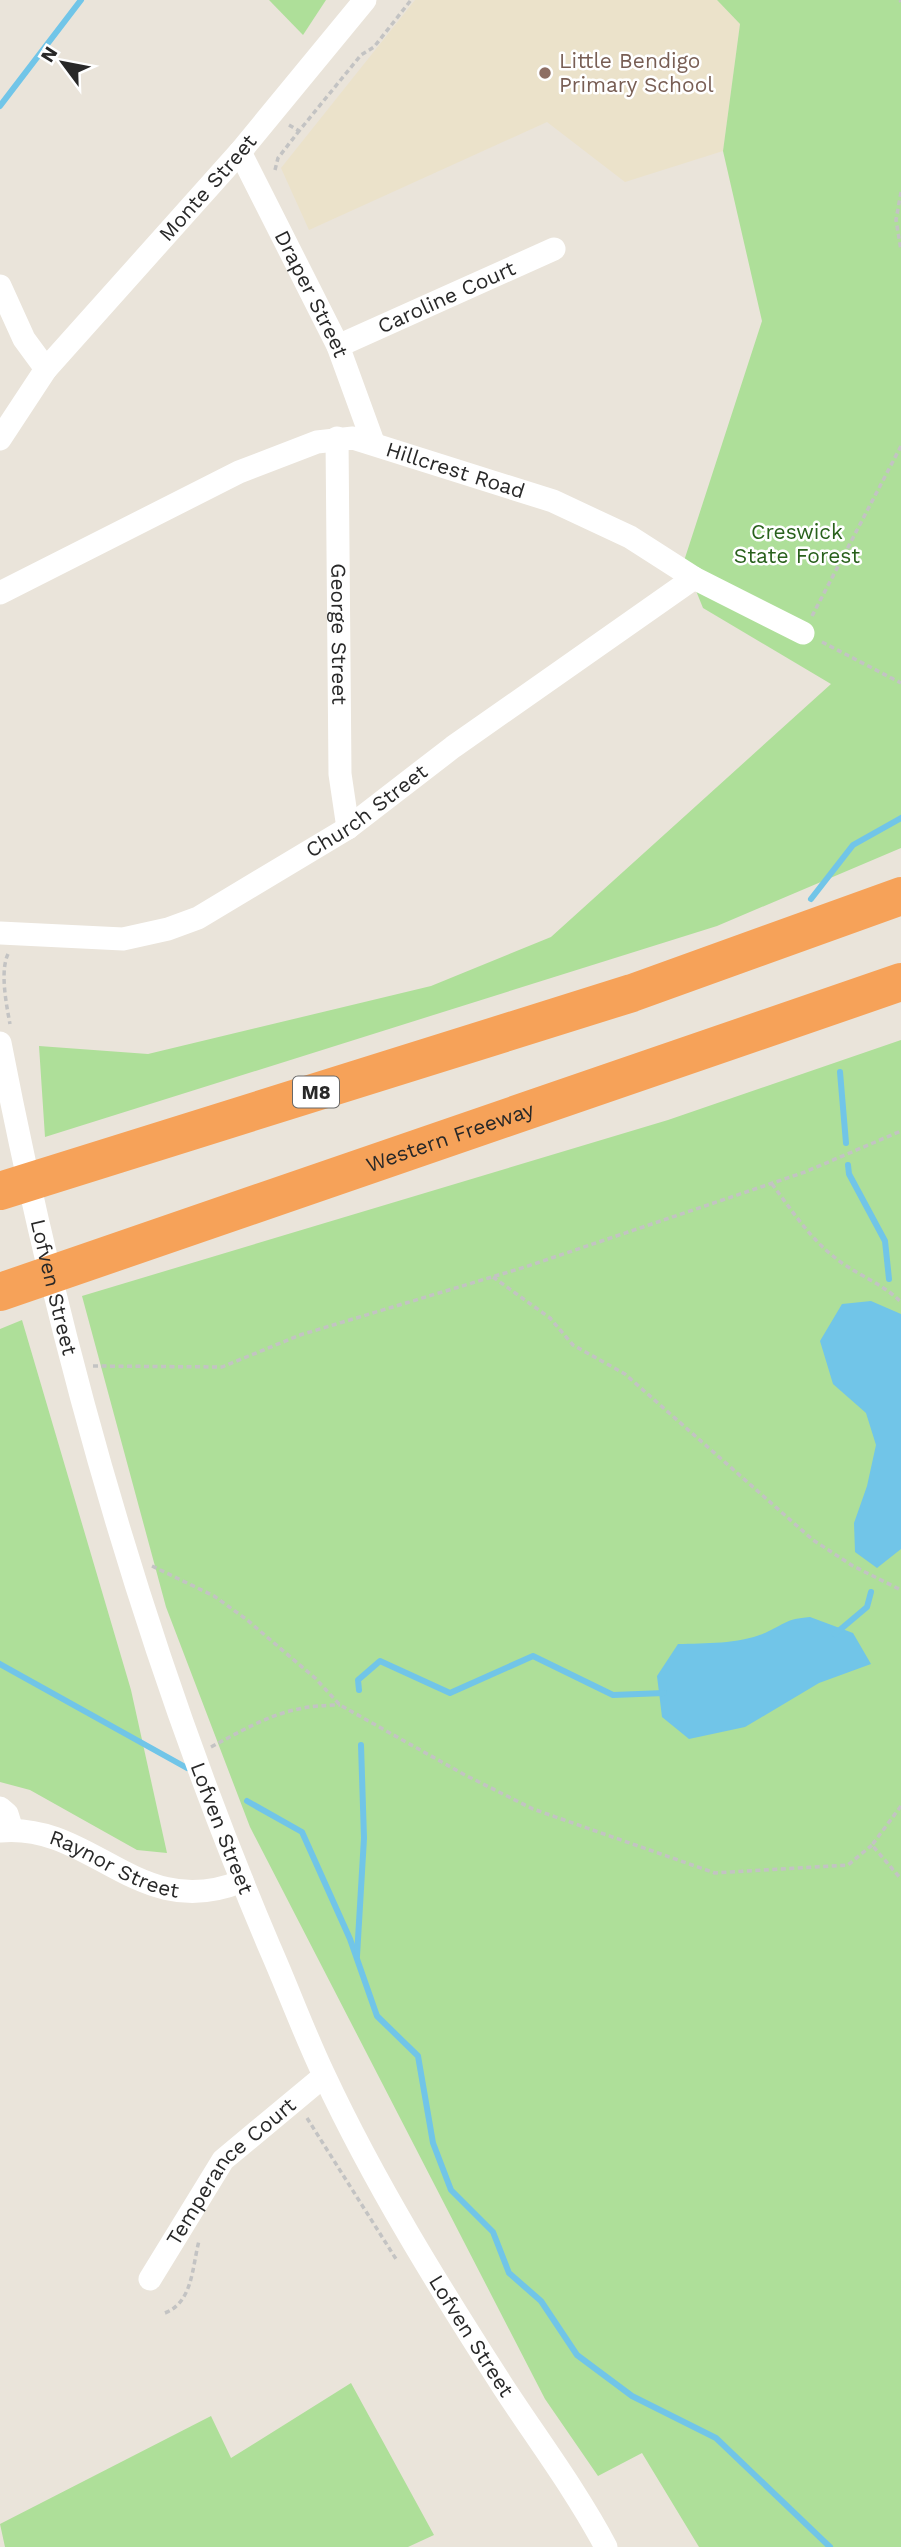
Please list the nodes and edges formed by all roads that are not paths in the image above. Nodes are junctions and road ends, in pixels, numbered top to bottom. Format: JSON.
{"nodes":[{"id":1,"x":365,"y":0,"type":"edge"},
{"id":2,"x":240,"y":152,"type":"junction"},
{"id":3,"x":554,"y":249,"type":"dead end"},
{"id":4,"x":0,"y":286,"type":"edge"},
{"id":5,"x":338,"y":346,"type":"junction"},
{"id":6,"x":46,"y":369,"type":"junction"},
{"id":7,"x":337,"y":438,"type":"junction"},
{"id":8,"x":0,"y":439,"type":"edge"},
{"id":9,"x":373,"y":442,"type":"junction"},
{"id":10,"x":694,"y":578,"type":"junction"},
{"id":11,"x":0,"y":593,"type":"edge"},
{"id":12,"x":803,"y":633,"type":"road end"},
{"id":13,"x":348,"y":828,"type":"junction"},
{"id":14,"x":901,"y":896,"type":"edge"},
{"id":15,"x":6,"y":942,"type":"edge"},
{"id":16,"x":901,"y":982,"type":"edge"},
{"id":17,"x":6,"y":1037,"type":"edge"},
{"id":18,"x":0,"y":1191,"type":"edge"},
{"id":19,"x":0,"y":1292,"type":"edge"},
{"id":20,"x":0,"y":1808,"type":"edge"},
{"id":21,"x":6,"y":1830,"type":"edge"},
{"id":22,"x":242,"y":1881,"type":"junction"},
{"id":23,"x":324,"y":2076,"type":"junction"},
{"id":24,"x":150,"y":2279,"type":"dead end"},
{"id":25,"x":606,"y":2547,"type":"edge"}],
"edges":[{"from":1,"to":2,"type":"street","name":"Monte Street"},
{"from":2,"to":5,"type":"street","name":"Draper Street"},
{"from":2,"to":6,"type":"street","name":"Monte Street"},
{"from":3,"to":5,"type":"street","name":"Caroline Court"},
{"from":4,"to":6,"type":"street"},
{"from":5,"to":9,"type":"street","name":"Draper Street"},
{"from":6,"to":8,"type":"street"},
{"from":7,"to":9,"type":"street","name":"Hillcrest Road"},
{"from":7,"to":11,"type":"street","name":"Hillcrest Road"},
{"from":7,"to":13,"type":"street","name":"George Street"},
{"from":9,"to":10,"type":"street","name":"Hillcrest Road"},
{"from":10,"to":12,"type":"street","name":"Hillcrest Road"},
{"from":10,"to":13,"type":"street","name":"Church Street"},
{"from":13,"to":15,"type":"street","name":"Church Street"},
{"from":14,"to":18,"type":"highway","number":"M8"},
{"from":16,"to":19,"type":"highway","name":"Western Freeway"},
{"from":17,"to":22,"type":"street","name":"Lofven Street"},
{"from":20,"to":21,"type":"street","name":"Raynor Street"},
{"from":21,"to":22,"type":"street","name":"Raynor Street"},
{"from":22,"to":23,"type":"street","name":"Lofven Street"},
{"from":23,"to":24,"type":"street","name":"Temperance Court"},
{"from":23,"to":25,"type":"street","name":"Lofven Street"}]}
